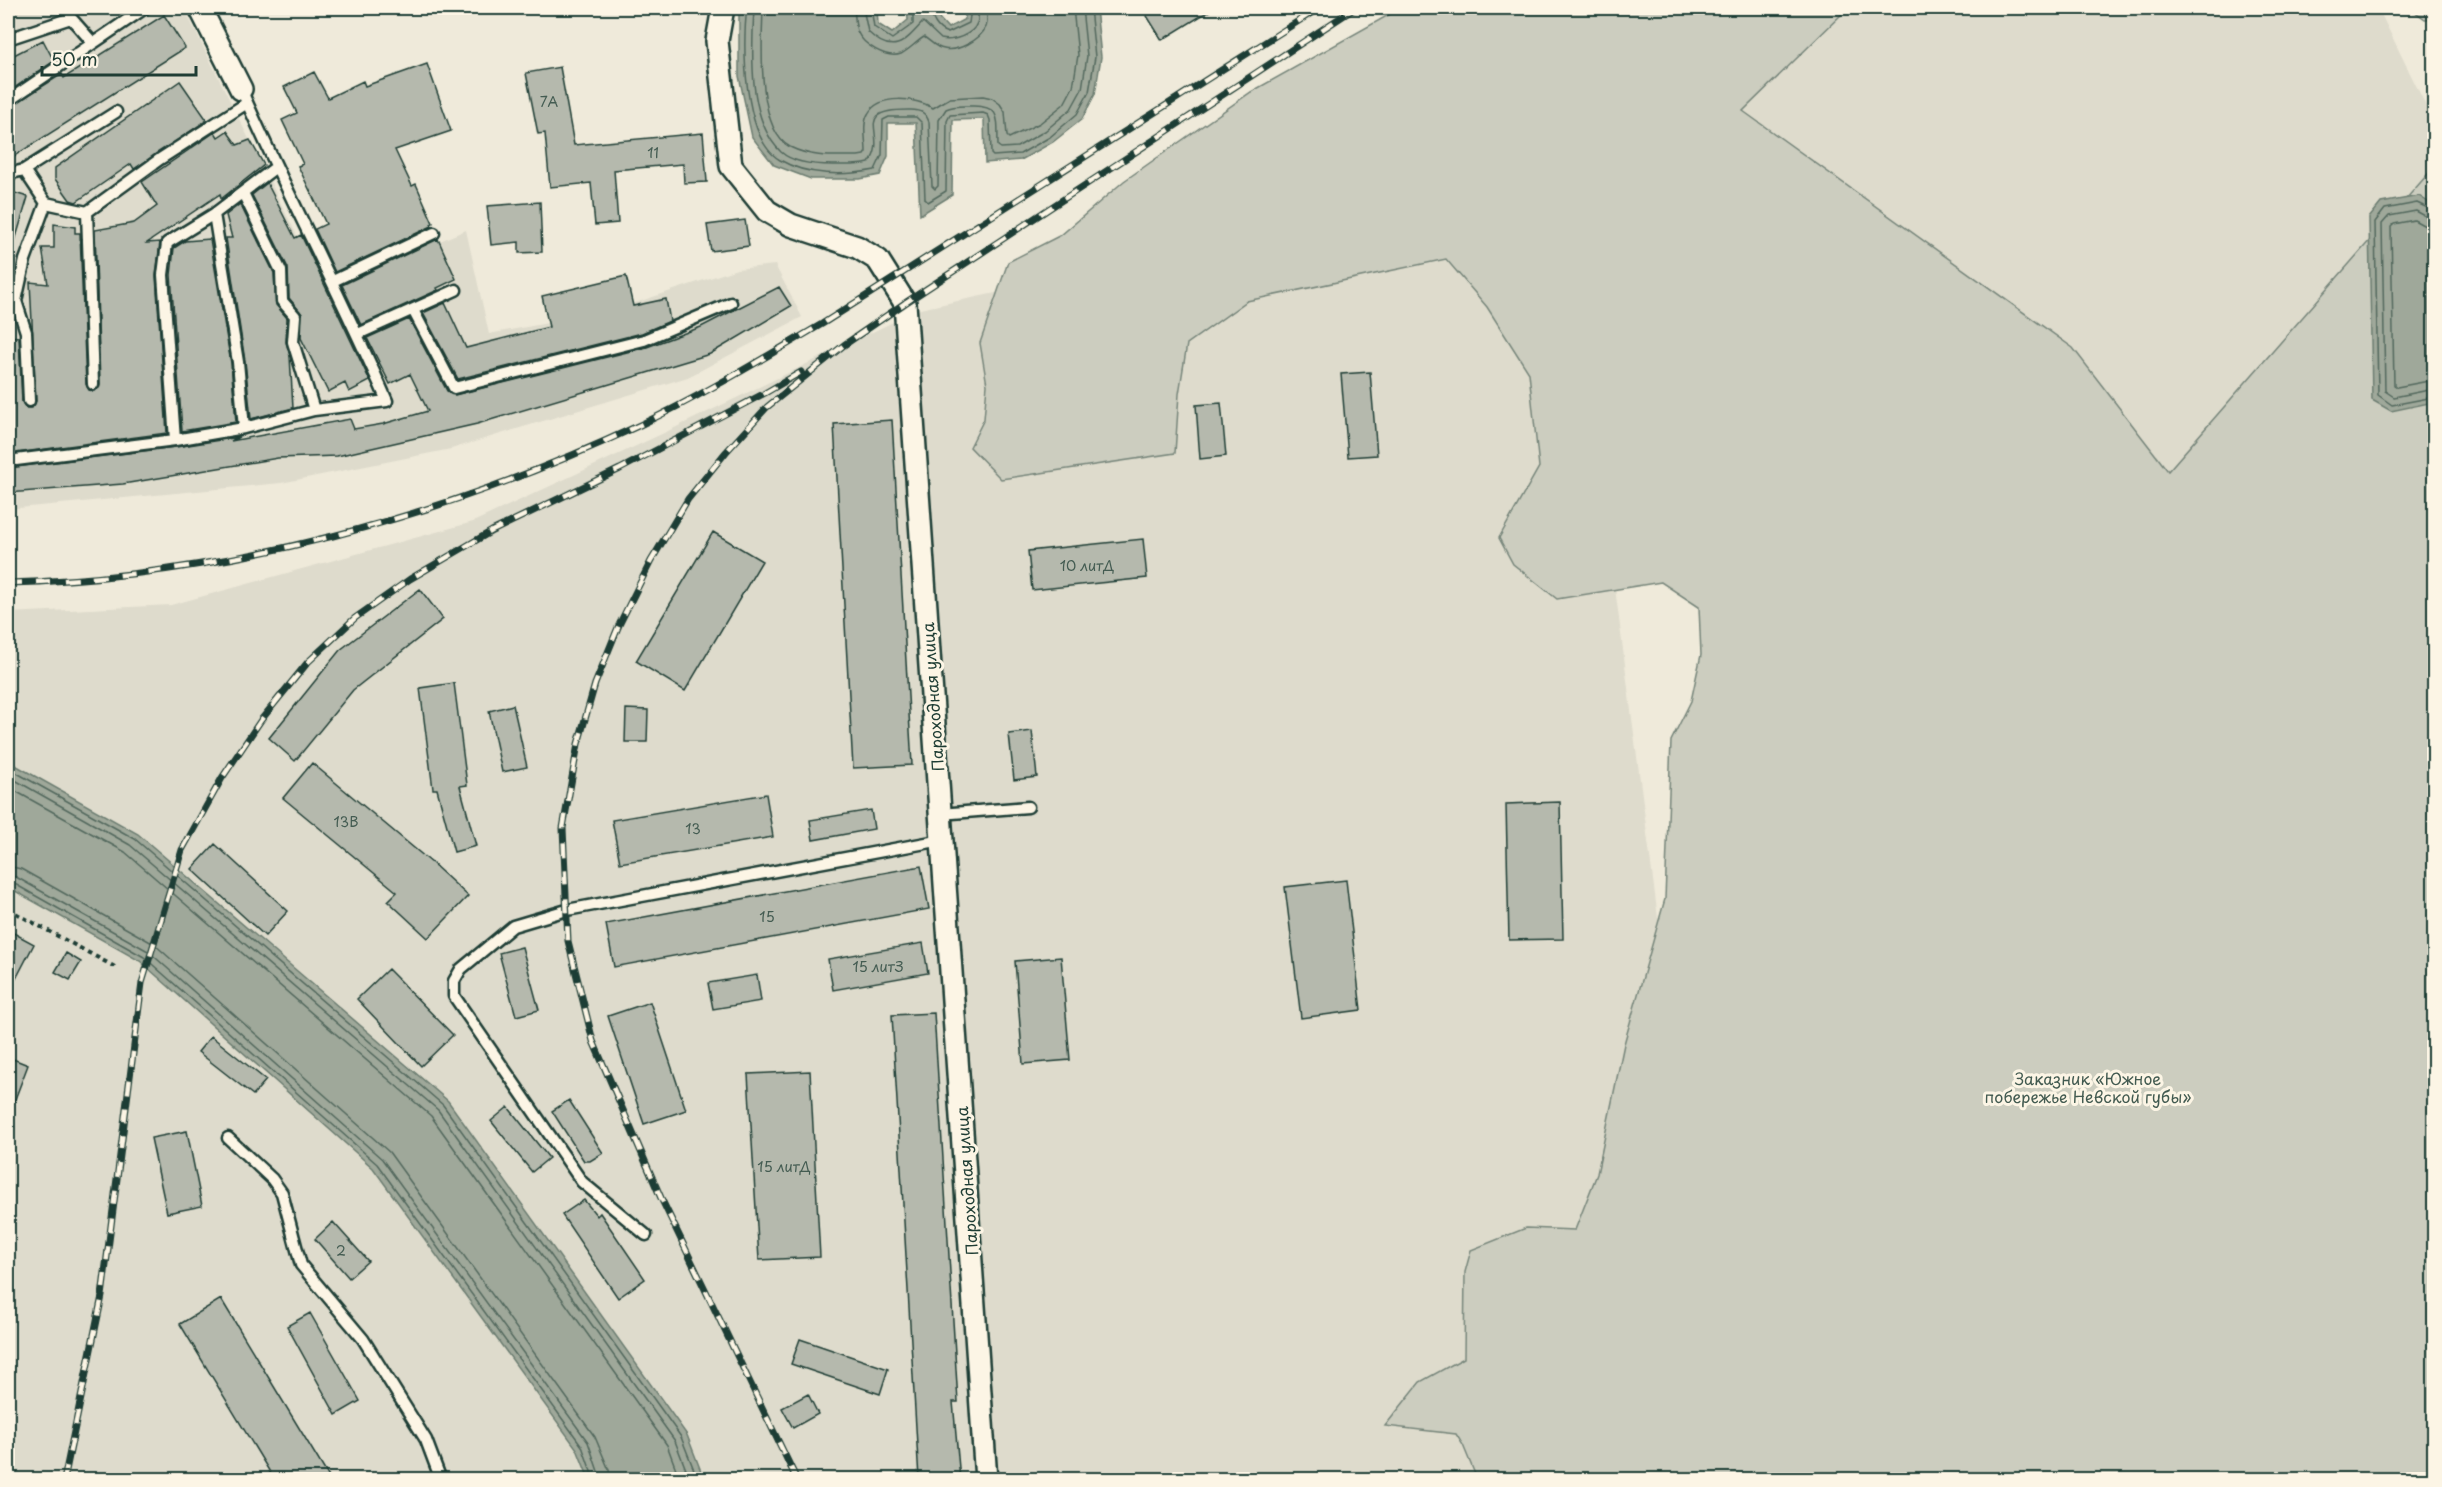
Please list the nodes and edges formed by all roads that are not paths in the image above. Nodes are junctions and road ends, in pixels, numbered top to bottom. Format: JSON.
{"nodes":[{"id":1,"x":200,"y":8,"type":"edge"},
{"id":2,"x":723,"y":8,"type":"edge"},
{"id":3,"x":140,"y":9,"type":"edge"},
{"id":4,"x":8,"y":39,"type":"edge"},
{"id":5,"x":93,"y":43,"type":"junction"},
{"id":6,"x":244,"y":96,"type":"junction"},
{"id":7,"x":8,"y":101,"type":"edge"},
{"id":8,"x":116,"y":112,"type":"dead end"},
{"id":9,"x":276,"y":167,"type":"junction"},
{"id":10,"x":24,"y":170,"type":"junction"},
{"id":11,"x":8,"y":174,"type":"edge"},
{"id":12,"x":243,"y":193,"type":"junction"},
{"id":13,"x":46,"y":203,"type":"junction"},
{"id":14,"x":87,"y":212,"type":"junction"},
{"id":15,"x":214,"y":214,"type":"junction"},
{"id":16,"x":434,"y":233,"type":"dead end"},
{"id":17,"x":333,"y":281,"type":"junction"},
{"id":18,"x":456,"y":290,"type":"dead end"},
{"id":19,"x":16,"y":301,"type":"junction"},
{"id":20,"x":731,"y":303,"type":"dead end"},
{"id":21,"x":413,"y":310,"type":"junction"},
{"id":22,"x":8,"y":316,"type":"edge"},
{"id":23,"x":358,"y":334,"type":"junction"},
{"id":24,"x":93,"y":384,"type":"dead end"},
{"id":25,"x":29,"y":401,"type":"dead end"},
{"id":26,"x":314,"y":410,"type":"junction"},
{"id":27,"x":244,"y":428,"type":"junction"},
{"id":28,"x":175,"y":440,"type":"junction"},
{"id":29,"x":8,"y":460,"type":"edge"},
{"id":30,"x":1028,"y":807,"type":"dead end"},
{"id":31,"x":940,"y":814,"type":"junction"},
{"id":32,"x":942,"y":840,"type":"junction"},
{"id":33,"x":228,"y":1138,"type":"dead end"},
{"id":34,"x":646,"y":1235,"type":"dead end"},
{"id":35,"x":441,"y":1479,"type":"edge"},
{"id":36,"x":986,"y":1479,"type":"edge"}],
"edges":[{"from":1,"to":6,"type":"street"},
{"from":2,"to":31,"type":"street","name":"Пароходная улица"},
{"from":3,"to":5,"type":"lane"},
{"from":4,"to":5,"type":"lane"},
{"from":5,"to":7,"type":"lane"},
{"from":6,"to":9,"type":"lane"},
{"from":6,"to":14,"type":"lane"},
{"from":8,"to":10,"type":"lane"},
{"from":9,"to":12,"type":"lane"},
{"from":9,"to":17,"type":"lane"},
{"from":10,"to":11,"type":"lane"},
{"from":10,"to":13,"type":"lane"},
{"from":12,"to":15,"type":"lane"},
{"from":12,"to":26,"type":"lane"},
{"from":13,"to":14,"type":"lane"},
{"from":13,"to":19,"type":"lane"},
{"from":14,"to":24,"type":"lane"},
{"from":15,"to":27,"type":"lane"},
{"from":15,"to":28,"type":"lane"},
{"from":16,"to":17,"type":"lane"},
{"from":17,"to":23,"type":"lane"},
{"from":18,"to":21,"type":"lane"},
{"from":19,"to":22,"type":"lane"},
{"from":19,"to":25,"type":"lane"},
{"from":20,"to":21,"type":"lane"},
{"from":21,"to":23,"type":"lane"},
{"from":23,"to":26,"type":"lane"},
{"from":26,"to":27,"type":"lane"},
{"from":27,"to":28,"type":"lane"},
{"from":28,"to":29,"type":"lane"},
{"from":30,"to":31,"type":"lane"},
{"from":31,"to":32,"type":"street","name":"Пароходная улица"},
{"from":32,"to":34,"type":"lane"},
{"from":32,"to":36,"type":"street","name":"Пароходная улица"},
{"from":33,"to":35,"type":"lane"}]}
